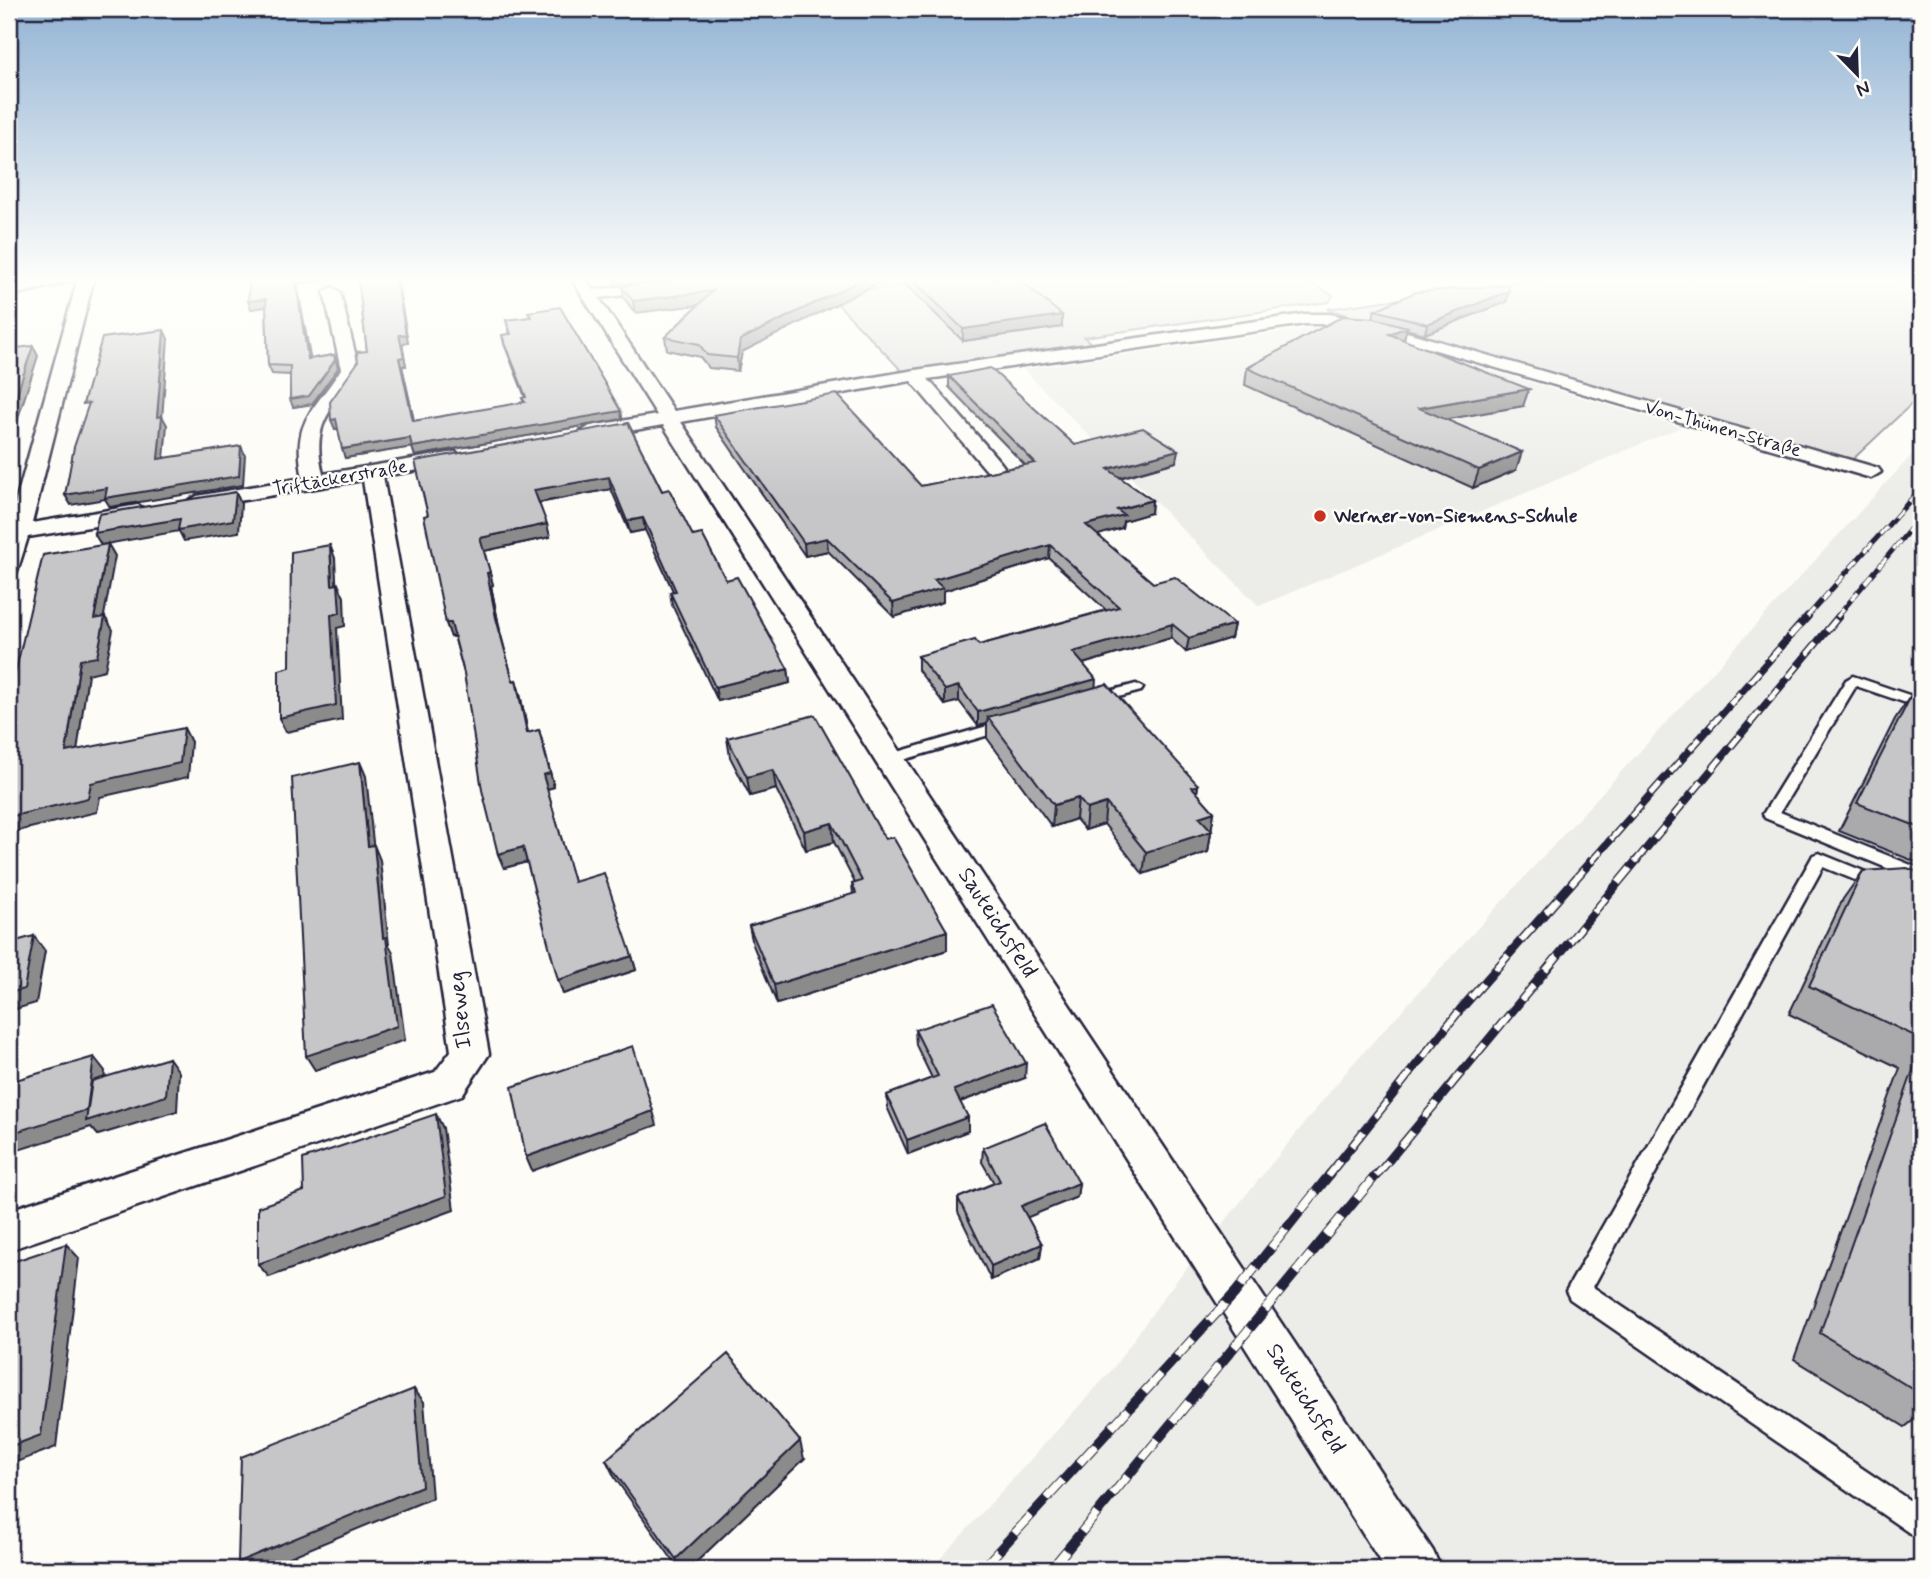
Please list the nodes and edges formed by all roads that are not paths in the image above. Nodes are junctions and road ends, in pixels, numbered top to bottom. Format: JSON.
{"nodes":[{"id":1,"x":65,"y":352,"type":"edge"},
{"id":2,"x":346,"y":352,"type":"edge"},
{"id":3,"x":626,"y":352,"type":"edge"},
{"id":4,"x":1078,"y":352,"type":"edge"},
{"id":5,"x":1458,"y":352,"type":"edge"},
{"id":6,"x":915,"y":375,"type":"junction"},
{"id":7,"x":670,"y":418,"type":"junction"},
{"id":8,"x":575,"y":435,"type":"edge"},
{"id":9,"x":480,"y":453,"type":"edge"},
{"id":10,"x":994,"y":467,"type":"dead end"},
{"id":11,"x":1871,"y":472,"type":"dead end"},
{"id":12,"x":372,"y":473,"type":"junction"},
{"id":13,"x":314,"y":483,"type":"junction"},
{"id":14,"x":180,"y":505,"type":"edge"},
{"id":15,"x":153,"y":509,"type":"edge"},
{"id":16,"x":14,"y":532,"type":"edge"},
{"id":17,"x":9,"y":567,"type":"edge"},
{"id":18,"x":1136,"y":688,"type":"dead end"},
{"id":19,"x":1084,"y":703,"type":"edge"},
{"id":20,"x":1921,"y":704,"type":"edge"},
{"id":21,"x":1019,"y":721,"type":"edge"},
{"id":22,"x":889,"y":759,"type":"junction"},
{"id":23,"x":1921,"y":876,"type":"edge"},
{"id":24,"x":1896,"y":890,"type":"edge"},
{"id":25,"x":9,"y":1230,"type":"edge"},
{"id":26,"x":1921,"y":1524,"type":"edge"},
{"id":27,"x":1415,"y":1569,"type":"edge"}],
"edges":[{"from":1,"to":16,"type":"street"},
{"from":2,"to":13,"type":"street"},
{"from":3,"to":7,"type":"street","name":"Sauteichsfeld"},
{"from":4,"to":6,"type":"street","name":"Von-Thünen-Straße"},
{"from":5,"to":11,"type":"street","name":"Von-Thünen-Straße"},
{"from":6,"to":7,"type":"street","name":"Von-Thünen-Straße"},
{"from":6,"to":10,"type":"street"},
{"from":7,"to":8,"type":"street"},
{"from":7,"to":22,"type":"street","name":"Sauteichsfeld"},
{"from":9,"to":12,"type":"street","name":"Triftäckerstraße"},
{"from":12,"to":13,"type":"street","name":"Triftäckerstraße"},
{"from":12,"to":25,"type":"street","name":"Ilseweg"},
{"from":13,"to":14,"type":"street","name":"Triftäckerstraße"},
{"from":15,"to":16,"type":"street"},
{"from":16,"to":17,"type":"street"},
{"from":18,"to":19,"type":"lane"},
{"from":20,"to":23,"type":"lane"},
{"from":21,"to":22,"type":"lane"},
{"from":22,"to":27,"type":"street","name":"Sauteichsfeld"},
{"from":24,"to":26,"type":"lane"}]}
